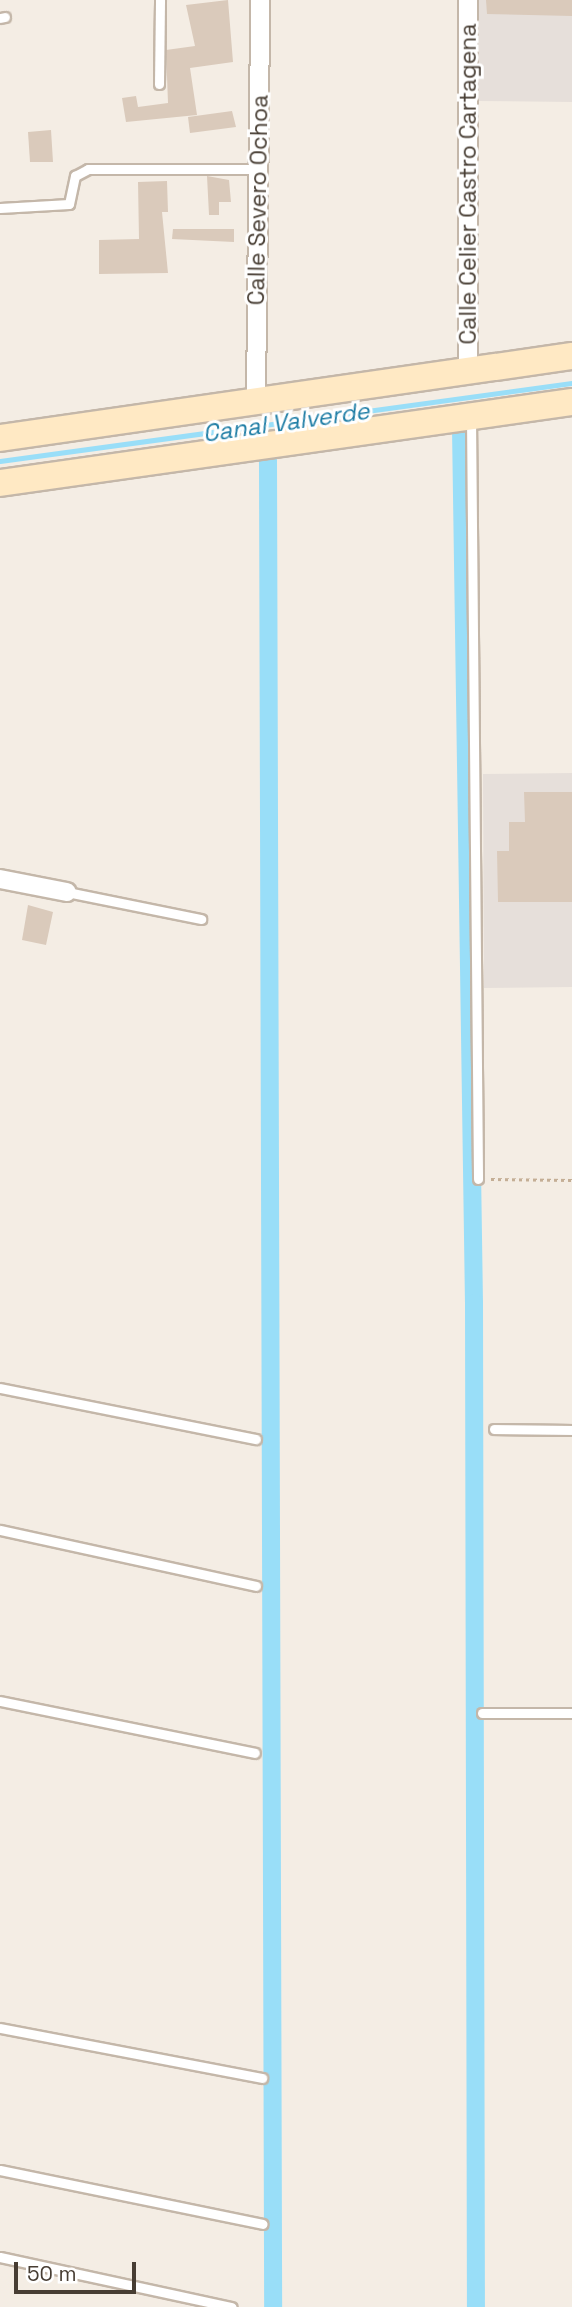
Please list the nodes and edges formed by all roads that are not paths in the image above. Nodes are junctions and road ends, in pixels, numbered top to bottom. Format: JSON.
{"nodes":[{"id":1,"x":160,"y":0,"type":"edge"},
{"id":2,"x":260,"y":0,"type":"edge"},
{"id":3,"x":468,"y":0,"type":"edge"},
{"id":4,"x":159,"y":84,"type":"dead end"},
{"id":5,"x":257,"y":169,"type":"junction"},
{"id":6,"x":0,"y":208,"type":"edge"},
{"id":7,"x":572,"y":356,"type":"edge"},
{"id":8,"x":468,"y":369,"type":"junction"},
{"id":9,"x":256,"y":401,"type":"junction"},
{"id":10,"x":572,"y":402,"type":"edge"},
{"id":11,"x":471,"y":417,"type":"junction"},
{"id":12,"x":0,"y":438,"type":"edge"},
{"id":13,"x":0,"y":483,"type":"edge"},
{"id":14,"x":0,"y":879,"type":"edge"},
{"id":15,"x":67,"y":892,"type":"joint"},
{"id":16,"x":201,"y":919,"type":"dead end"},
{"id":17,"x":478,"y":1179,"type":"road end"},
{"id":18,"x":0,"y":1388,"type":"edge"},
{"id":19,"x":494,"y":1429,"type":"dead end"},
{"id":20,"x":572,"y":1430,"type":"edge"},
{"id":21,"x":256,"y":1438,"type":"dead end"},
{"id":22,"x":0,"y":1530,"type":"edge"},
{"id":23,"x":256,"y":1586,"type":"dead end"},
{"id":24,"x":0,"y":1701,"type":"edge"},
{"id":25,"x":482,"y":1713,"type":"dead end"},
{"id":26,"x":572,"y":1713,"type":"edge"},
{"id":27,"x":255,"y":1752,"type":"dead end"},
{"id":28,"x":0,"y":2028,"type":"edge"},
{"id":29,"x":262,"y":2078,"type":"dead end"},
{"id":30,"x":0,"y":2170,"type":"edge"},
{"id":31,"x":263,"y":2224,"type":"dead end"},
{"id":32,"x":0,"y":2257,"type":"edge"},
{"id":33,"x":232,"y":2307,"type":"edge"}],
"edges":[{"from":1,"to":4,"type":"lane"},
{"from":2,"to":5,"type":"street","name":"Calle Severo Ochoa"},
{"from":3,"to":8,"type":"street","name":"Calle Celier Castro Cartagena"},
{"from":5,"to":6,"type":"lane"},
{"from":5,"to":9,"type":"street","name":"Calle Severo Ochoa"},
{"from":7,"to":8,"type":"street"},
{"from":8,"to":9,"type":"street"},
{"from":9,"to":12,"type":"street"},
{"from":10,"to":11,"type":"street"},
{"from":11,"to":13,"type":"street"},
{"from":11,"to":17,"type":"lane"},
{"from":14,"to":15,"type":"street"},
{"from":15,"to":16,"type":"lane"},
{"from":18,"to":21,"type":"lane"},
{"from":19,"to":20,"type":"lane"},
{"from":22,"to":23,"type":"lane"},
{"from":24,"to":27,"type":"lane"},
{"from":25,"to":26,"type":"lane"},
{"from":28,"to":29,"type":"lane"},
{"from":30,"to":31,"type":"lane"},
{"from":32,"to":33,"type":"lane"}]}
